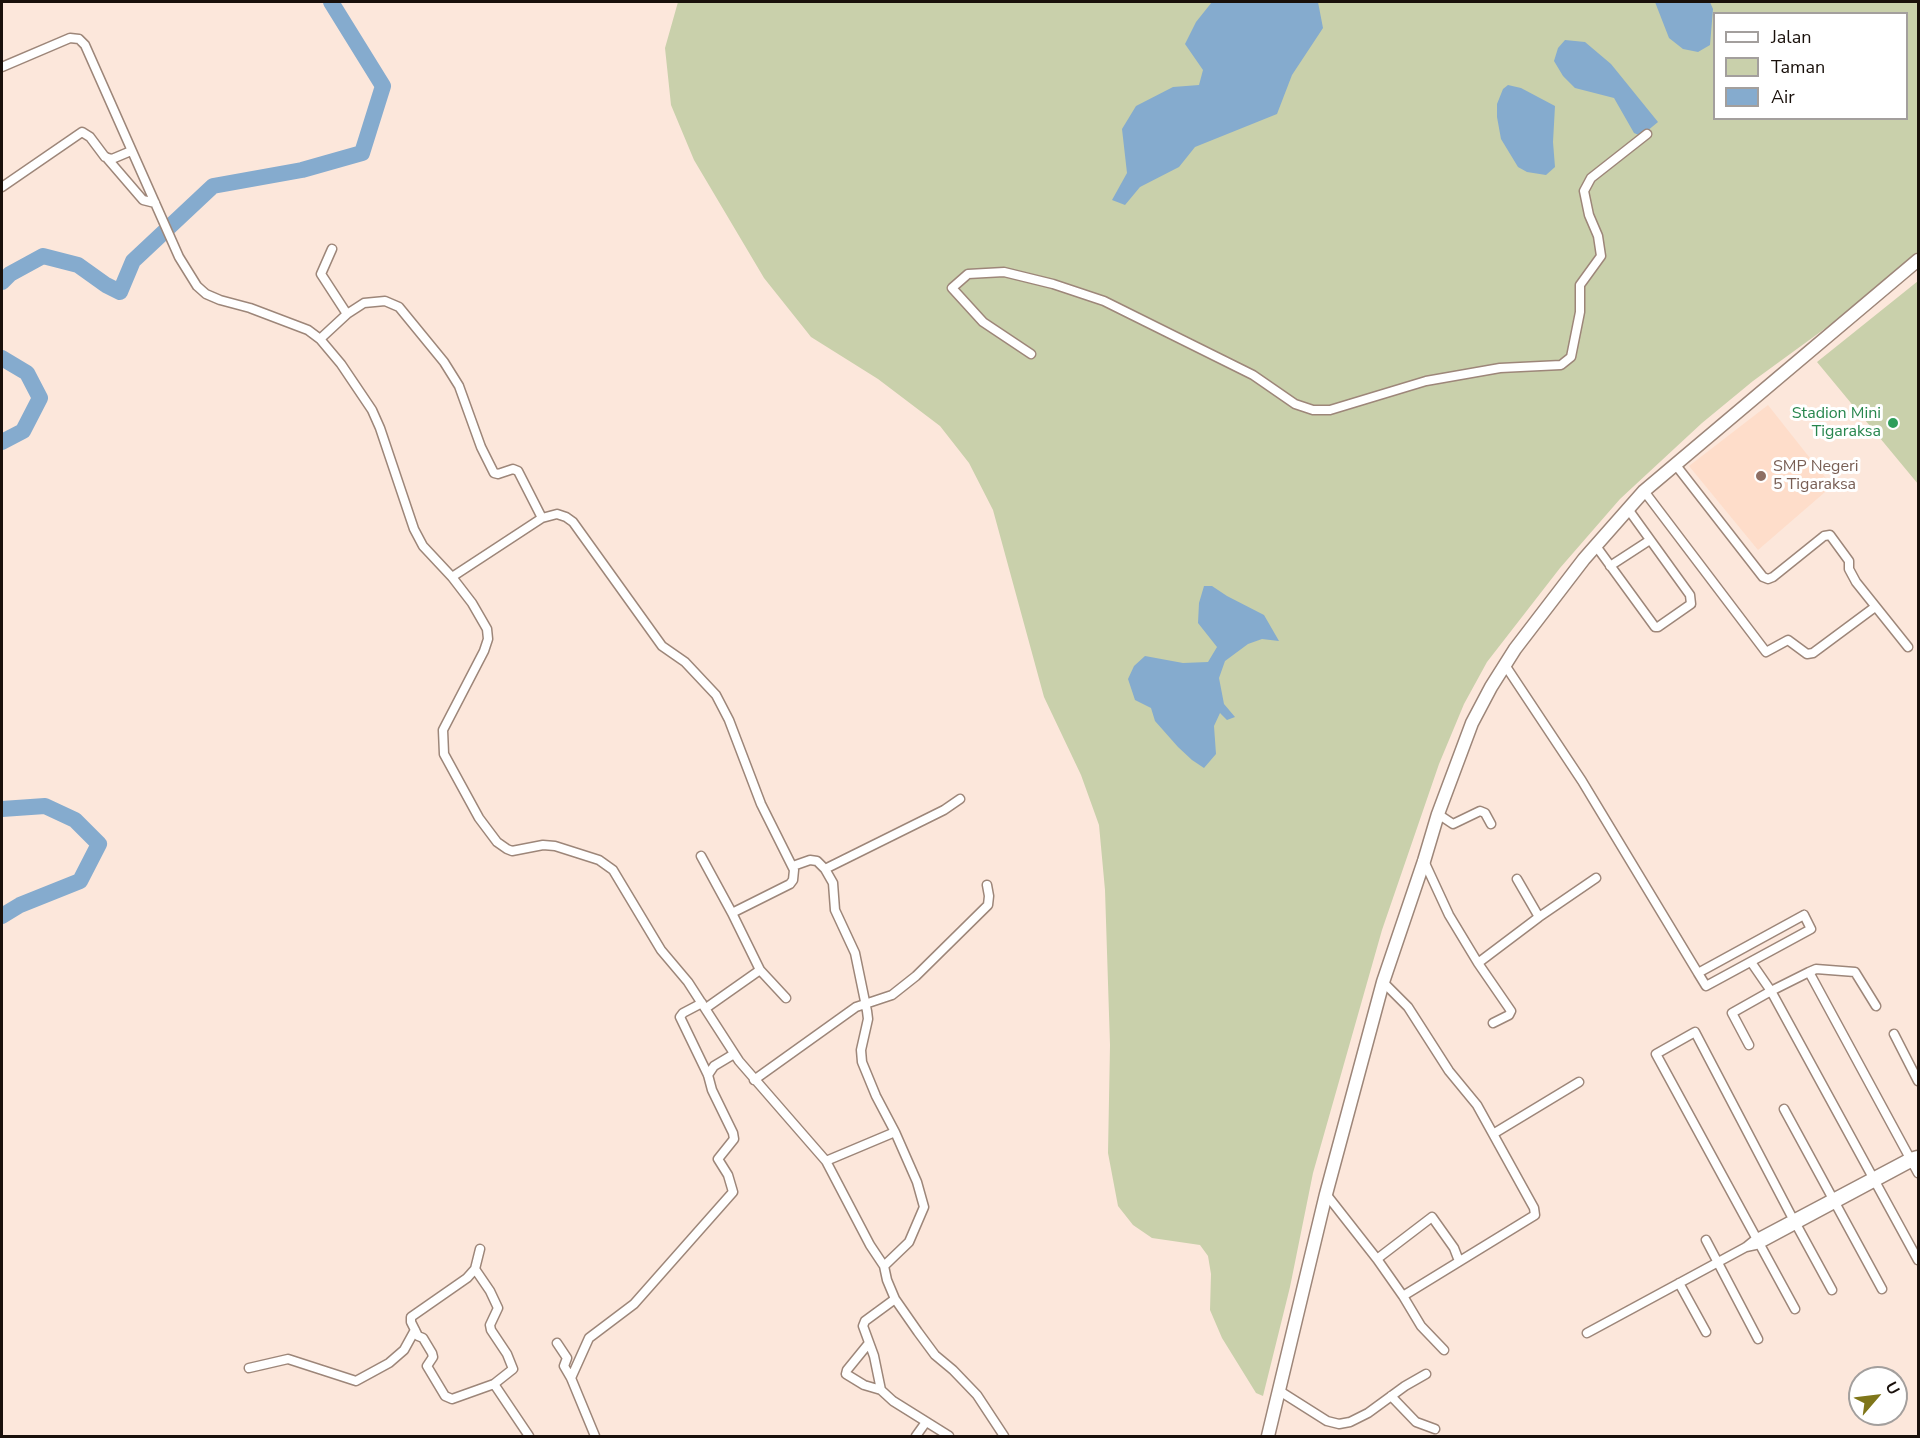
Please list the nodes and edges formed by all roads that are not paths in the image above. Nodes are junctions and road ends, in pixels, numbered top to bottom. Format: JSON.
{"nodes":[{"id":1,"x":2,"y":67,"type":"edge"},
{"id":2,"x":1647,"y":134,"type":"dead end"},
{"id":3,"x":131,"y":152,"type":"junction"},
{"id":4,"x":105,"y":157,"type":"junction"},
{"id":5,"x":2,"y":187,"type":"edge"},
{"id":6,"x":155,"y":203,"type":"junction"},
{"id":7,"x":332,"y":249,"type":"dead end"},
{"id":8,"x":1918,"y":260,"type":"edge"},
{"id":9,"x":347,"y":314,"type":"junction"},
{"id":10,"x":320,"y":339,"type":"junction"},
{"id":11,"x":1031,"y":354,"type":"dead end"},
{"id":12,"x":1675,"y":464,"type":"junction"},
{"id":13,"x":1644,"y":491,"type":"junction"},
{"id":14,"x":1628,"y":509,"type":"junction"},
{"id":15,"x":542,"y":518,"type":"junction"},
{"id":16,"x":1650,"y":540,"type":"junction"},
{"id":17,"x":1596,"y":546,"type":"junction"},
{"id":18,"x":1611,"y":566,"type":"junction"},
{"id":19,"x":452,"y":577,"type":"junction"},
{"id":20,"x":1875,"y":607,"type":"junction"},
{"id":21,"x":1908,"y":647,"type":"dead end"},
{"id":22,"x":1505,"y":664,"type":"junction"},
{"id":23,"x":960,"y":799,"type":"dead end"},
{"id":24,"x":1438,"y":814,"type":"junction"},
{"id":25,"x":1491,"y":824,"type":"dead end"},
{"id":26,"x":701,"y":856,"type":"dead end"},
{"id":27,"x":1424,"y":861,"type":"junction"},
{"id":28,"x":793,"y":866,"type":"junction"},
{"id":29,"x":825,"y":869,"type":"junction"},
{"id":30,"x":1596,"y":878,"type":"dead end"},
{"id":31,"x":1517,"y":879,"type":"dead end"},
{"id":32,"x":987,"y":885,"type":"dead end"},
{"id":33,"x":732,"y":913,"type":"junction"},
{"id":34,"x":1539,"y":917,"type":"junction"},
{"id":35,"x":1751,"y":962,"type":"junction"},
{"id":36,"x":1478,"y":963,"type":"junction"},
{"id":37,"x":760,"y":970,"type":"junction"},
{"id":38,"x":1809,"y":972,"type":"junction"},
{"id":39,"x":1698,"y":973,"type":"junction"},
{"id":40,"x":1383,"y":982,"type":"junction"},
{"id":41,"x":1772,"y":991,"type":"junction"},
{"id":42,"x":786,"y":998,"type":"dead end"},
{"id":43,"x":866,"y":1004,"type":"junction"},
{"id":44,"x":704,"y":1006,"type":"junction"},
{"id":45,"x":1876,"y":1006,"type":"dead end"},
{"id":46,"x":1493,"y":1023,"type":"dead end"},
{"id":47,"x":1894,"y":1034,"type":"dead end"},
{"id":48,"x":1749,"y":1045,"type":"dead end"},
{"id":49,"x":734,"y":1054,"type":"junction"},
{"id":50,"x":708,"y":1075,"type":"junction"},
{"id":51,"x":754,"y":1080,"type":"junction"},
{"id":52,"x":1918,"y":1081,"type":"edge"},
{"id":53,"x":1579,"y":1082,"type":"dead end"},
{"id":54,"x":1784,"y":1109,"type":"dead end"},
{"id":55,"x":895,"y":1132,"type":"junction"},
{"id":56,"x":1493,"y":1134,"type":"junction"},
{"id":57,"x":1915,"y":1157,"type":"edge"},
{"id":58,"x":826,"y":1161,"type":"junction"},
{"id":59,"x":1918,"y":1173,"type":"edge"},
{"id":60,"x":1874,"y":1180,"type":"junction"},
{"id":61,"x":1326,"y":1194,"type":"junction"},
{"id":62,"x":1834,"y":1201,"type":"junction"},
{"id":63,"x":1795,"y":1222,"type":"junction"},
{"id":64,"x":1706,"y":1240,"type":"dead end"},
{"id":65,"x":1758,"y":1241,"type":"junction"},
{"id":66,"x":480,"y":1249,"type":"dead end"},
{"id":67,"x":1377,"y":1258,"type":"junction"},
{"id":68,"x":1918,"y":1260,"type":"edge"},
{"id":69,"x":1459,"y":1261,"type":"junction"},
{"id":70,"x":1718,"y":1262,"type":"junction"},
{"id":71,"x":884,"y":1266,"type":"junction"},
{"id":72,"x":476,"y":1269,"type":"junction"},
{"id":73,"x":1679,"y":1283,"type":"junction"},
{"id":74,"x":1882,"y":1289,"type":"dead end"},
{"id":75,"x":1832,"y":1290,"type":"dead end"},
{"id":76,"x":1403,"y":1296,"type":"junction"},
{"id":77,"x":895,"y":1299,"type":"junction"},
{"id":78,"x":1795,"y":1309,"type":"dead end"},
{"id":79,"x":415,"y":1330,"type":"junction"},
{"id":80,"x":1706,"y":1332,"type":"dead end"},
{"id":81,"x":1587,"y":1333,"type":"dead end"},
{"id":82,"x":1758,"y":1339,"type":"dead end"},
{"id":83,"x":557,"y":1343,"type":"dead end"},
{"id":84,"x":869,"y":1343,"type":"junction"},
{"id":85,"x":1444,"y":1350,"type":"dead end"},
{"id":86,"x":249,"y":1368,"type":"dead end"},
{"id":87,"x":1426,"y":1374,"type":"dead end"},
{"id":88,"x":571,"y":1378,"type":"junction"},
{"id":89,"x":494,"y":1384,"type":"junction"},
{"id":90,"x":881,"y":1390,"type":"junction"},
{"id":91,"x":1278,"y":1390,"type":"junction"},
{"id":92,"x":1391,"y":1396,"type":"junction"},
{"id":93,"x":926,"y":1422,"type":"junction"},
{"id":94,"x":1435,"y":1429,"type":"dead end"},
{"id":95,"x":529,"y":1437,"type":"edge"},
{"id":96,"x":595,"y":1437,"type":"edge"},
{"id":97,"x":916,"y":1437,"type":"edge"},
{"id":98,"x":949,"y":1437,"type":"edge"},
{"id":99,"x":1004,"y":1437,"type":"edge"},
{"id":100,"x":1268,"y":1437,"type":"edge"}],
"edges":[{"from":1,"to":3,"type":"street"},
{"from":2,"to":11,"type":"street"},
{"from":3,"to":4,"type":"street"},
{"from":3,"to":6,"type":"street"},
{"from":4,"to":5,"type":"street"},
{"from":4,"to":6,"type":"street"},
{"from":6,"to":10,"type":"street"},
{"from":7,"to":9,"type":"street"},
{"from":8,"to":12,"type":"street"},
{"from":9,"to":10,"type":"street"},
{"from":9,"to":15,"type":"street"},
{"from":10,"to":19,"type":"street"},
{"from":12,"to":13,"type":"street"},
{"from":12,"to":20,"type":"street"},
{"from":13,"to":14,"type":"street"},
{"from":13,"to":20,"type":"street"},
{"from":14,"to":16,"type":"street"},
{"from":14,"to":17,"type":"street"},
{"from":15,"to":19,"type":"street"},
{"from":15,"to":28,"type":"street"},
{"from":16,"to":18,"type":"street"},
{"from":16,"to":18,"type":"street"},
{"from":17,"to":18,"type":"street"},
{"from":17,"to":22,"type":"street"},
{"from":19,"to":44,"type":"street"},
{"from":20,"to":21,"type":"street"},
{"from":22,"to":24,"type":"street"},
{"from":22,"to":39,"type":"street"},
{"from":23,"to":29,"type":"street"},
{"from":24,"to":25,"type":"street"},
{"from":24,"to":27,"type":"street"},
{"from":26,"to":33,"type":"street"},
{"from":27,"to":36,"type":"street"},
{"from":27,"to":40,"type":"street"},
{"from":28,"to":29,"type":"street"},
{"from":28,"to":33,"type":"street"},
{"from":29,"to":43,"type":"street"},
{"from":30,"to":34,"type":"street"},
{"from":31,"to":34,"type":"street"},
{"from":32,"to":43,"type":"street"},
{"from":33,"to":37,"type":"street"},
{"from":34,"to":36,"type":"street"},
{"from":35,"to":39,"type":"street"},
{"from":35,"to":39,"type":"street"},
{"from":35,"to":41,"type":"street"},
{"from":36,"to":46,"type":"street"},
{"from":37,"to":42,"type":"street"},
{"from":37,"to":44,"type":"street"},
{"from":38,"to":41,"type":"street"},
{"from":38,"to":45,"type":"street"},
{"from":38,"to":57,"type":"street"},
{"from":40,"to":56,"type":"street"},
{"from":40,"to":61,"type":"street"},
{"from":41,"to":48,"type":"street"},
{"from":41,"to":60,"type":"street"},
{"from":43,"to":51,"type":"street"},
{"from":43,"to":55,"type":"street"},
{"from":44,"to":49,"type":"street"},
{"from":44,"to":50,"type":"street"},
{"from":47,"to":52,"type":"street"},
{"from":49,"to":50,"type":"street"},
{"from":49,"to":51,"type":"street"},
{"from":50,"to":88,"type":"street"},
{"from":51,"to":58,"type":"street"},
{"from":53,"to":56,"type":"street"},
{"from":54,"to":62,"type":"street"},
{"from":55,"to":58,"type":"street"},
{"from":55,"to":71,"type":"street"},
{"from":56,"to":69,"type":"street"},
{"from":57,"to":59,"type":"street"},
{"from":57,"to":60,"type":"street"},
{"from":58,"to":71,"type":"street"},
{"from":60,"to":62,"type":"street"},
{"from":60,"to":68,"type":"street"},
{"from":61,"to":67,"type":"street"},
{"from":61,"to":91,"type":"street"},
{"from":62,"to":63,"type":"street"},
{"from":62,"to":74,"type":"street"},
{"from":63,"to":65,"type":"street"},
{"from":63,"to":65,"type":"street"},
{"from":63,"to":75,"type":"street"},
{"from":64,"to":70,"type":"street"},
{"from":65,"to":70,"type":"street"},
{"from":65,"to":78,"type":"street"},
{"from":66,"to":72,"type":"street"},
{"from":67,"to":69,"type":"street"},
{"from":67,"to":76,"type":"street"},
{"from":69,"to":76,"type":"street"},
{"from":70,"to":73,"type":"street"},
{"from":70,"to":82,"type":"street"},
{"from":71,"to":77,"type":"street"},
{"from":72,"to":79,"type":"street"},
{"from":72,"to":89,"type":"street"},
{"from":73,"to":80,"type":"street"},
{"from":73,"to":81,"type":"street"},
{"from":76,"to":85,"type":"street"},
{"from":77,"to":84,"type":"street"},
{"from":77,"to":99,"type":"street"},
{"from":79,"to":86,"type":"street"},
{"from":79,"to":89,"type":"street"},
{"from":83,"to":88,"type":"street"},
{"from":84,"to":90,"type":"street"},
{"from":84,"to":90,"type":"street"},
{"from":87,"to":92,"type":"street"},
{"from":88,"to":96,"type":"street"},
{"from":89,"to":95,"type":"street"},
{"from":90,"to":93,"type":"street"},
{"from":91,"to":92,"type":"street"},
{"from":91,"to":100,"type":"street"},
{"from":92,"to":94,"type":"street"},
{"from":93,"to":97,"type":"street"},
{"from":93,"to":98,"type":"street"}]}
